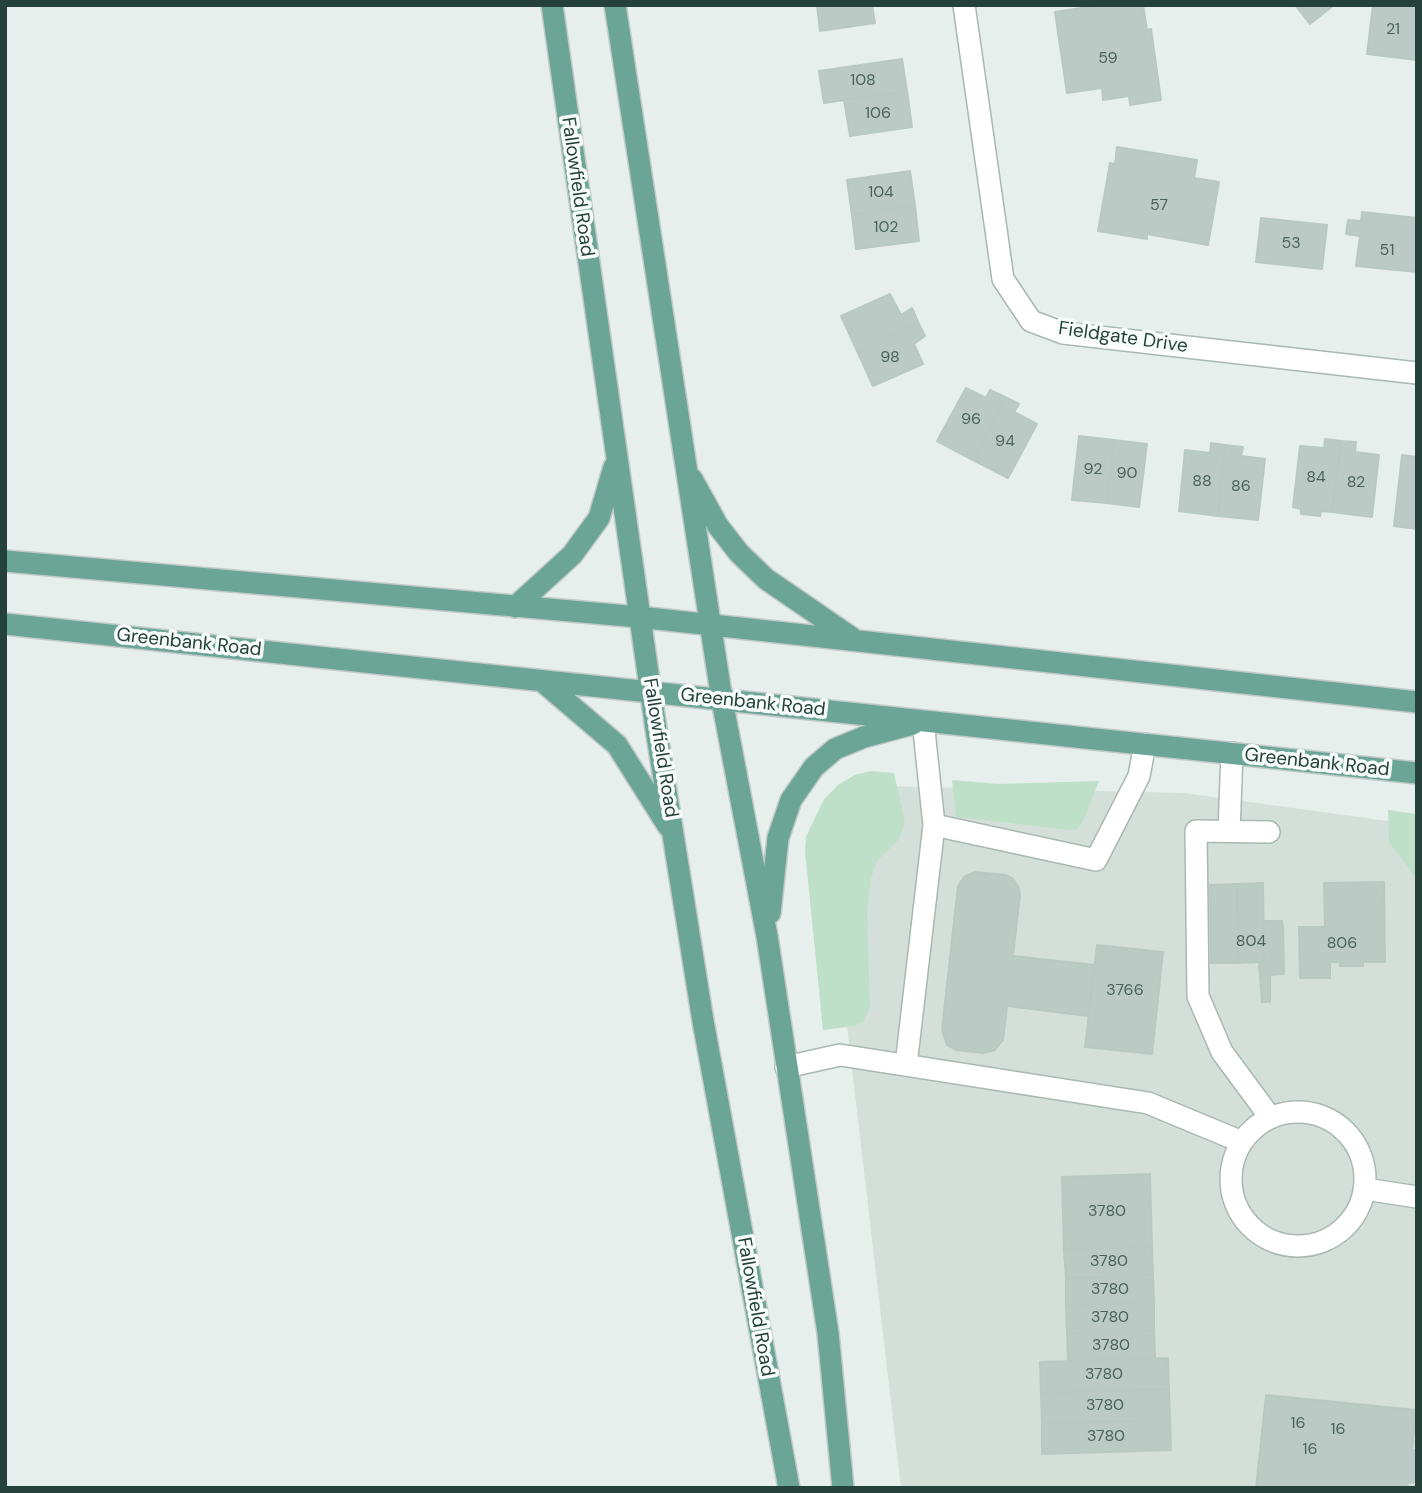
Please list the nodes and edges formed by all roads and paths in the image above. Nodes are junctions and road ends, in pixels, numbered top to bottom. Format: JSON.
{"nodes":[{"id":1,"x":552,"y":5,"type":"edge"},
{"id":2,"x":615,"y":5,"type":"edge"},
{"id":3,"x":964,"y":5,"type":"edge"},
{"id":4,"x":1417,"y":373,"type":"edge"},
{"id":5,"x":616,"y":458,"type":"junction"},
{"id":6,"x":685,"y":467,"type":"junction"},
{"id":7,"x":5,"y":561,"type":"edge"},
{"id":8,"x":515,"y":607,"type":"junction"},
{"id":9,"x":639,"y":617,"type":"junction"},
{"id":10,"x":5,"y":624,"type":"edge"},
{"id":11,"x":712,"y":626,"type":"junction"},
{"id":12,"x":854,"y":639,"type":"junction"},
{"id":13,"x":542,"y":681,"type":"junction"},
{"id":14,"x":651,"y":693,"type":"junction"},
{"id":15,"x":722,"y":700,"type":"junction"},
{"id":16,"x":1417,"y":702,"type":"edge"},
{"id":17,"x":923,"y":721,"type":"junction"},
{"id":18,"x":1145,"y":744,"type":"junction"},
{"id":19,"x":1232,"y":753,"type":"junction"},
{"id":20,"x":1417,"y":773,"type":"edge"},
{"id":21,"x":934,"y":825,"type":"junction"},
{"id":22,"x":1230,"y":831,"type":"junction"},
{"id":23,"x":1269,"y":832,"type":"dead end"},
{"id":24,"x":674,"y":836,"type":"junction"},
{"id":25,"x":767,"y":936,"type":"junction"},
{"id":26,"x":906,"y":1065,"type":"junction"},
{"id":27,"x":786,"y":1067,"type":"junction"},
{"id":28,"x":1270,"y":1118,"type":"junction"},
{"id":29,"x":1242,"y":1142,"type":"junction"},
{"id":30,"x":1364,"y":1189,"type":"junction"},
{"id":31,"x":1417,"y":1197,"type":"edge"},
{"id":32,"x":789,"y":1488,"type":"edge"},
{"id":33,"x":843,"y":1488,"type":"edge"}],
"edges":[{"from":1,"to":5,"type":"main road","name":"Fallowfield Road"},
{"from":2,"to":6,"type":"main road"},
{"from":3,"to":4,"type":"street","name":"Fieldgate Drive"},
{"from":5,"to":8,"type":"main road"},
{"from":5,"to":9,"type":"main road","name":"Fallowfield Road"},
{"from":6,"to":11,"type":"main road"},
{"from":6,"to":12,"type":"main road"},
{"from":7,"to":8,"type":"main road"},
{"from":8,"to":9,"type":"main road"},
{"from":9,"to":11,"type":"main road"},
{"from":9,"to":14,"type":"main road","name":"Fallowfield Road"},
{"from":10,"to":13,"type":"main road","name":"Greenbank Road"},
{"from":11,"to":12,"type":"main road"},
{"from":11,"to":15,"type":"main road"},
{"from":12,"to":16,"type":"main road"},
{"from":13,"to":14,"type":"main road","name":"Greenbank Road"},
{"from":13,"to":24,"type":"main road"},
{"from":14,"to":15,"type":"main road","name":"Greenbank Road"},
{"from":14,"to":24,"type":"main road","name":"Fallowfield Road"},
{"from":15,"to":17,"type":"main road","name":"Greenbank Road"},
{"from":15,"to":25,"type":"main road"},
{"from":17,"to":18,"type":"main road","name":"Greenbank Road"},
{"from":17,"to":21,"type":"street"},
{"from":17,"to":25,"type":"main road"},
{"from":18,"to":19,"type":"main road","name":"Greenbank Road"},
{"from":18,"to":21,"type":"street"},
{"from":19,"to":20,"type":"main road","name":"Greenbank Road"},
{"from":19,"to":22,"type":"street"},
{"from":21,"to":26,"type":"street"},
{"from":22,"to":23,"type":"street"},
{"from":22,"to":28,"type":"street"},
{"from":24,"to":32,"type":"main road","name":"Fallowfield Road"},
{"from":25,"to":27,"type":"main road"},
{"from":26,"to":27,"type":"street"},
{"from":26,"to":29,"type":"street"},
{"from":27,"to":33,"type":"main road"},
{"from":28,"to":29,"type":"street"},
{"from":28,"to":30,"type":"street"},
{"from":29,"to":30,"type":"street"},
{"from":30,"to":31,"type":"street"}]}
